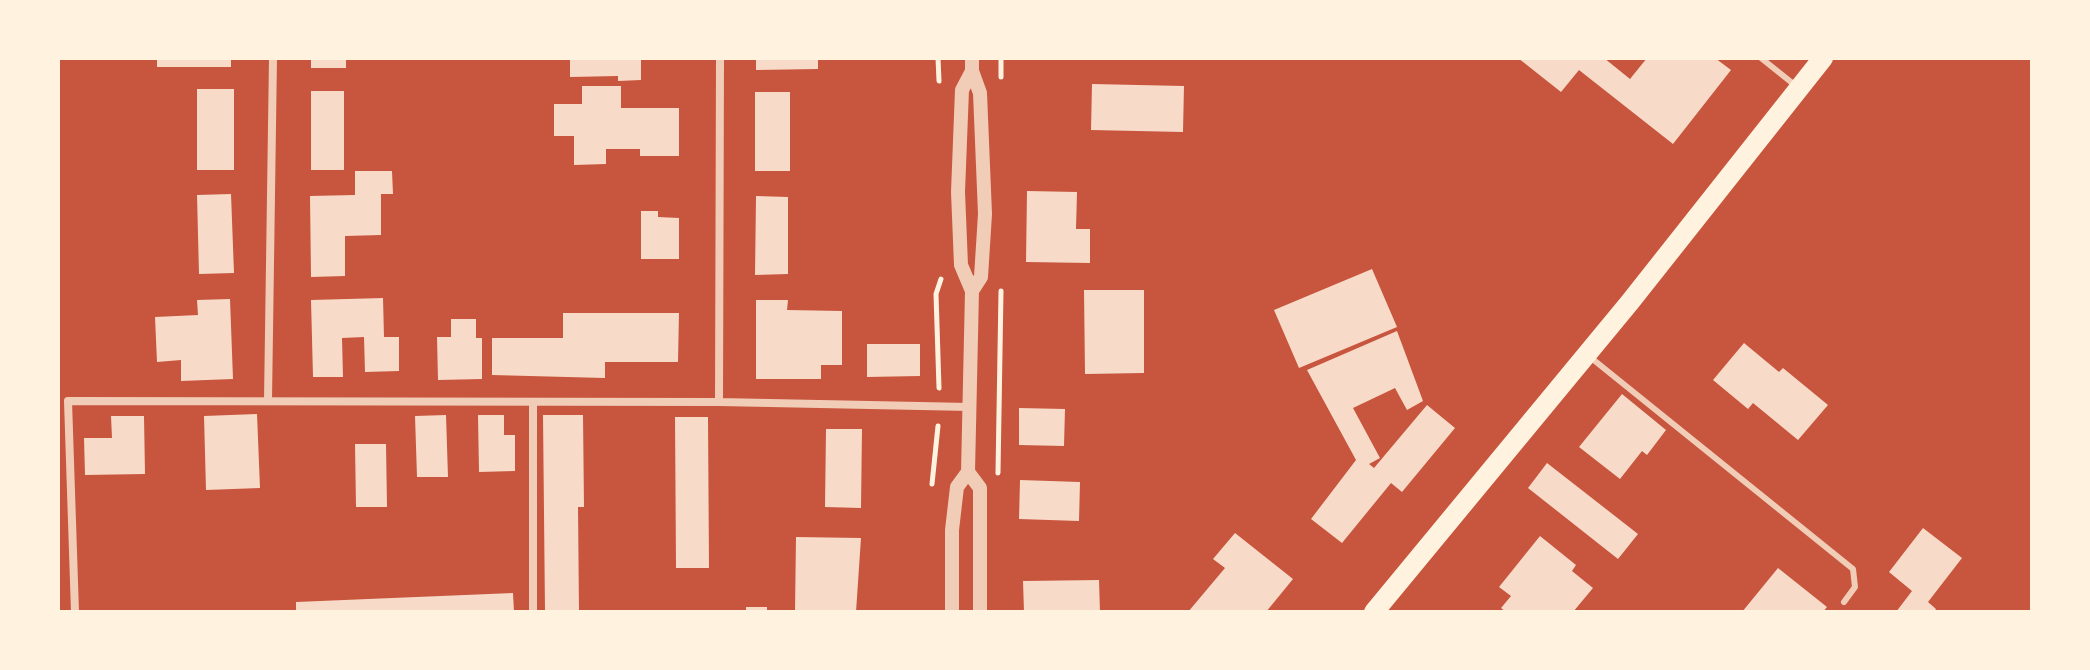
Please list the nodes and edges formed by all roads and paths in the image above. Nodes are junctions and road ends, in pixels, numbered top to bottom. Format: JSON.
{"nodes":[{"id":1,"x":273,"y":58,"type":"edge"},
{"id":2,"x":720,"y":58,"type":"edge"},
{"id":3,"x":938,"y":58,"type":"edge"},
{"id":4,"x":1001,"y":58,"type":"edge"},
{"id":5,"x":1761,"y":58,"type":"edge"},
{"id":6,"x":1823,"y":58,"type":"edge"},
{"id":7,"x":972,"y":64,"type":"edge"},
{"id":8,"x":1001,"y":69,"type":"dead end"},
{"id":9,"x":939,"y":87,"type":"dead end"},
{"id":10,"x":1799,"y":88,"type":"junction"},
{"id":11,"x":942,"y":273,"type":"dead end"},
{"id":12,"x":1002,"y":289,"type":"dead end"},
{"id":13,"x":972,"y":291,"type":"junction"},
{"id":14,"x":1587,"y":354,"type":"junction"},
{"id":15,"x":268,"y":400,"type":"junction"},
{"id":16,"x":533,"y":402,"type":"junction"},
{"id":17,"x":719,"y":402,"type":"junction"},
{"id":18,"x":939,"y":407,"type":"junction"},
{"id":19,"x":970,"y":407,"type":"junction"},
{"id":20,"x":968,"y":472,"type":"junction"},
{"id":21,"x":998,"y":485,"type":"dead end"},
{"id":22,"x":931,"y":497,"type":"dead end"},
{"id":23,"x":1844,"y":602,"type":"dead end"},
{"id":24,"x":75,"y":612,"type":"edge"},
{"id":25,"x":533,"y":612,"type":"edge"},
{"id":26,"x":952,"y":612,"type":"edge"},
{"id":27,"x":980,"y":612,"type":"edge"},
{"id":28,"x":1374,"y":612,"type":"edge"}],
"edges":[{"from":1,"to":15,"type":"street"},
{"from":2,"to":17,"type":"street"},
{"from":3,"to":9,"type":"path"},
{"from":4,"to":8,"type":"path"},
{"from":5,"to":10,"type":"lane"},
{"from":6,"to":10,"type":"main road"},
{"from":7,"to":13,"type":"street"},
{"from":7,"to":13,"type":"street"},
{"from":10,"to":14,"type":"main road"},
{"from":11,"to":18,"type":"path"},
{"from":12,"to":21,"type":"path"},
{"from":13,"to":19,"type":"street"},
{"from":14,"to":23,"type":"lane"},
{"from":14,"to":28,"type":"main road"},
{"from":15,"to":16,"type":"street"},
{"from":15,"to":24,"type":"street"},
{"from":16,"to":17,"type":"street"},
{"from":16,"to":25,"type":"street"},
{"from":17,"to":18,"type":"street"},
{"from":18,"to":19,"type":"street"},
{"from":18,"to":22,"type":"path"},
{"from":19,"to":20,"type":"street"},
{"from":20,"to":26,"type":"street"},
{"from":20,"to":27,"type":"street"}]}
